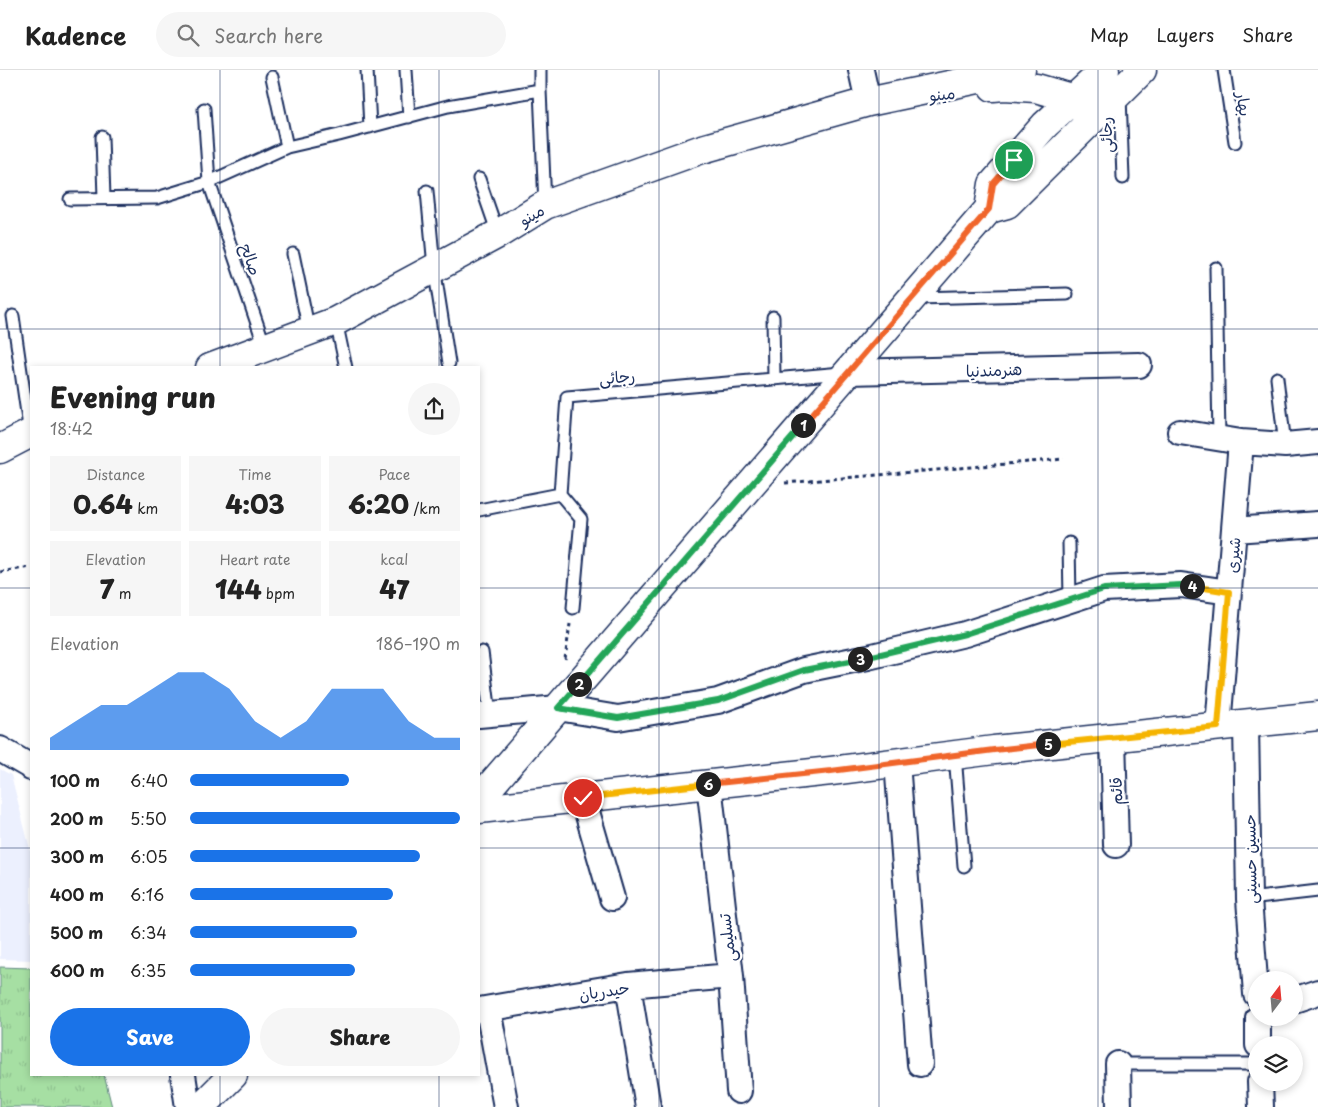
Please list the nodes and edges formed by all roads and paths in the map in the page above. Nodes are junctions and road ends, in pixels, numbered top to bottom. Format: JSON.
{"nodes":[{"id":1,"x":368,"y":70,"type":"edge"},
{"id":2,"x":406,"y":70,"type":"edge"},
{"id":3,"x":540,"y":70,"type":"edge"},
{"id":4,"x":861,"y":70,"type":"edge"},
{"id":5,"x":1021,"y":70,"type":"edge"},
{"id":6,"x":1142,"y":70,"type":"edge"},
{"id":7,"x":1224,"y":70,"type":"edge"},
{"id":8,"x":272,"y":76,"type":"dead end"},
{"id":9,"x":1112,"y":81,"type":"edge"},
{"id":10,"x":540,"y":90,"type":"junction"},
{"id":11,"x":1074,"y":99,"type":"junction"},
{"id":12,"x":868,"y":102,"type":"junction"},
{"id":13,"x":204,"y":109,"type":"dead end"},
{"id":14,"x":409,"y":117,"type":"junction"},
{"id":15,"x":1091,"y":120,"type":"junction"},
{"id":16,"x":370,"y":127,"type":"junction"},
{"id":17,"x":102,"y":137,"type":"dead end"},
{"id":18,"x":1235,"y":142,"type":"dead end"},
{"id":19,"x":287,"y":147,"type":"junction"},
{"id":20,"x":1123,"y":178,"type":"dead end"},
{"id":21,"x":479,"y":179,"type":"dead end"},
{"id":22,"x":209,"y":182,"type":"junction"},
{"id":23,"x":427,"y":190,"type":"dead end"},
{"id":24,"x":104,"y":198,"type":"junction"},
{"id":25,"x":70,"y":199,"type":"dead end"},
{"id":26,"x":545,"y":205,"type":"junction"},
{"id":27,"x":989,"y":209,"type":"junction"},
{"id":28,"x":498,"y":234,"type":"junction"},
{"id":29,"x":293,"y":254,"type":"dead end"},
{"id":30,"x":434,"y":268,"type":"junction"},
{"id":31,"x":1216,"y":268,"type":"dead end"},
{"id":32,"x":1066,"y":294,"type":"dead end"},
{"id":33,"x":913,"y":298,"type":"junction"},
{"id":34,"x":14,"y":316,"type":"dead end"},
{"id":35,"x":772,"y":317,"type":"dead end"},
{"id":36,"x":336,"y":321,"type":"junction"},
{"id":37,"x":309,"y":331,"type":"junction"},
{"id":38,"x":265,"y":347,"type":"junction"},
{"id":39,"x":449,"y":363,"type":"dead end"},
{"id":40,"x":1139,"y":364,"type":"dead end"},
{"id":41,"x":215,"y":366,"type":"edge"},
{"id":42,"x":346,"y":366,"type":"edge"},
{"id":43,"x":848,"y":372,"type":"junction"},
{"id":44,"x":1277,"y":378,"type":"dead end"},
{"id":45,"x":774,"y":379,"type":"junction"},
{"id":46,"x":30,"y":427,"type":"edge"},
{"id":47,"x":1180,"y":432,"type":"dead end"},
{"id":48,"x":30,"y":434,"type":"edge"},
{"id":49,"x":1230,"y":440,"type":"junction"},
{"id":50,"x":1318,"y":442,"type":"edge"},
{"id":51,"x":1285,"y":445,"type":"junction"},
{"id":52,"x":0,"y":449,"type":"edge"},
{"id":53,"x":1064,"y":459,"type":"dead end"},
{"id":54,"x":750,"y":486,"type":"junction"},
{"id":55,"x":560,"y":494,"type":"junction"},
{"id":56,"x":480,"y":510,"type":"edge"},
{"id":57,"x":1318,"y":524,"type":"edge"},
{"id":58,"x":1234,"y":530,"type":"junction"},
{"id":59,"x":1069,"y":543,"type":"dead end"},
{"id":60,"x":30,"y":567,"type":"edge"},
{"id":61,"x":0,"y":572,"type":"edge"},
{"id":62,"x":1229,"y":592,"type":"junction"},
{"id":63,"x":1070,"y":600,"type":"junction"},
{"id":64,"x":573,"y":608,"type":"dead end"},
{"id":65,"x":482,"y":652,"type":"dead end"},
{"id":66,"x":558,"y":708,"type":"junction"},
{"id":67,"x":484,"y":715,"type":"edge"},
{"id":68,"x":1318,"y":716,"type":"edge"},
{"id":69,"x":1246,"y":724,"type":"junction"},
{"id":70,"x":1218,"y":727,"type":"junction"},
{"id":71,"x":1113,"y":738,"type":"junction"},
{"id":72,"x":0,"y":749,"type":"edge"},
{"id":73,"x":955,"y":755,"type":"junction"},
{"id":74,"x":897,"y":762,"type":"junction"},
{"id":75,"x":30,"y":766,"type":"edge"},
{"id":76,"x":709,"y":784,"type":"junction"},
{"id":77,"x":480,"y":798,"type":"edge"},
{"id":78,"x":583,"y":798,"type":"junction"},
{"id":79,"x":480,"y":809,"type":"edge"},
{"id":80,"x":1116,"y":845,"type":"dead end"},
{"id":81,"x":964,"y":866,"type":"dead end"},
{"id":82,"x":1318,"y":891,"type":"edge"},
{"id":83,"x":612,"y":898,"type":"dead end"},
{"id":84,"x":1249,"y":899,"type":"junction"},
{"id":85,"x":1254,"y":971,"type":"edge"},
{"id":86,"x":731,"y":976,"type":"junction"},
{"id":87,"x":628,"y":985,"type":"junction"},
{"id":88,"x":1318,"y":992,"type":"edge"},
{"id":89,"x":1303,"y":997,"type":"edge"},
{"id":90,"x":483,"y":1010,"type":"edge"},
{"id":91,"x":920,"y":1064,"type":"dead end"},
{"id":92,"x":1118,"y":1064,"type":"joint"},
{"id":93,"x":1248,"y":1064,"type":"edge"},
{"id":94,"x":183,"y":1076,"type":"edge"},
{"id":95,"x":232,"y":1076,"type":"edge"},
{"id":96,"x":739,"y":1091,"type":"dead end"},
{"id":97,"x":1260,"y":1091,"type":"edge"},
{"id":98,"x":188,"y":1107,"type":"edge"},
{"id":99,"x":201,"y":1107,"type":"edge"},
{"id":100,"x":506,"y":1107,"type":"edge"},
{"id":101,"x":648,"y":1107,"type":"edge"},
{"id":102,"x":1119,"y":1107,"type":"edge"},
{"id":103,"x":1261,"y":1107,"type":"edge"}],
"edges":[{"from":1,"to":16,"type":"lane"},
{"from":2,"to":14,"type":"lane"},
{"from":3,"to":10,"type":"lane"},
{"from":4,"to":12,"type":"street"},
{"from":5,"to":12,"type":"street","name":"مینو"},
{"from":6,"to":9,"type":"street"},
{"from":7,"to":18,"type":"lane","name":"بهار"},
{"from":8,"to":19,"type":"lane"},
{"from":9,"to":11,"type":"street"},
{"from":9,"to":15,"type":"street"},
{"from":9,"to":20,"type":"lane","name":"رجائی"},
{"from":10,"to":14,"type":"lane"},
{"from":10,"to":26,"type":"lane"},
{"from":11,"to":12,"type":"street","name":"مینو"},
{"from":11,"to":15,"type":"street"},
{"from":11,"to":27,"type":"street"},
{"from":12,"to":26,"type":"street","name":"مینو"},
{"from":13,"to":22,"type":"lane","name":"صالح"},
{"from":14,"to":16,"type":"lane"},
{"from":15,"to":27,"type":"street"},
{"from":16,"to":19,"type":"lane"},
{"from":17,"to":24,"type":"lane"},
{"from":19,"to":22,"type":"lane"},
{"from":21,"to":28,"type":"lane"},
{"from":22,"to":24,"type":"lane"},
{"from":22,"to":38,"type":"lane","name":"صالح"},
{"from":23,"to":30,"type":"lane"},
{"from":24,"to":25,"type":"lane"},
{"from":26,"to":28,"type":"street","name":"مینو"},
{"from":27,"to":33,"type":"street"},
{"from":28,"to":30,"type":"street","name":"مینو"},
{"from":29,"to":37,"type":"lane"},
{"from":30,"to":36,"type":"street","name":"مینو"},
{"from":30,"to":39,"type":"lane"},
{"from":31,"to":49,"type":"lane"},
{"from":32,"to":33,"type":"lane"},
{"from":33,"to":43,"type":"street"},
{"from":34,"to":46,"type":"lane"},
{"from":35,"to":45,"type":"lane"},
{"from":36,"to":37,"type":"street","name":"مینو"},
{"from":36,"to":42,"type":"lane"},
{"from":37,"to":38,"type":"street","name":"مینو"},
{"from":38,"to":41,"type":"street","name":"مینو"},
{"from":40,"to":43,"type":"street","name":"هنرمندنیا"},
{"from":43,"to":45,"type":"lane","name":"رجائی"},
{"from":43,"to":54,"type":"street"},
{"from":44,"to":51,"type":"lane"},
{"from":45,"to":55,"type":"lane","name":"رجائی"},
{"from":47,"to":49,"type":"street"},
{"from":48,"to":52,"type":"street"},
{"from":49,"to":51,"type":"street"},
{"from":49,"to":58,"type":"street","name":"شیری"},
{"from":50,"to":51,"type":"street"},
{"from":53,"to":54,"type":"path"},
{"from":54,"to":66,"type":"street"},
{"from":55,"to":56,"type":"lane"},
{"from":55,"to":64,"type":"lane"},
{"from":57,"to":58,"type":"street"},
{"from":58,"to":62,"type":"street","name":"شیری"},
{"from":59,"to":63,"type":"lane"},
{"from":60,"to":61,"type":"path"},
{"from":62,"to":63,"type":"street"},
{"from":62,"to":70,"type":"street","name":"شیری"},
{"from":63,"to":66,"type":"street"},
{"from":65,"to":67,"type":"lane"},
{"from":66,"to":67,"type":"street"},
{"from":66,"to":77,"type":"street"},
{"from":68,"to":69,"type":"street"},
{"from":69,"to":70,"type":"street"},
{"from":69,"to":84,"type":"street","name":"حسین حسینی"},
{"from":70,"to":71,"type":"street"},
{"from":71,"to":73,"type":"street"},
{"from":71,"to":80,"type":"street","name":"قائم"},
{"from":72,"to":75,"type":"street"},
{"from":73,"to":74,"type":"street"},
{"from":73,"to":81,"type":"lane"},
{"from":74,"to":76,"type":"street"},
{"from":74,"to":91,"type":"street"},
{"from":76,"to":78,"type":"street"},
{"from":76,"to":86,"type":"street","name":"تسلیمی"},
{"from":78,"to":79,"type":"street"},
{"from":78,"to":83,"type":"street"},
{"from":82,"to":84,"type":"lane"},
{"from":84,"to":85,"type":"street","name":"حسین حسینی"},
{"from":86,"to":87,"type":"street","name":"حیدریان"},
{"from":86,"to":96,"type":"street","name":"تسلیمی"},
{"from":87,"to":90,"type":"street","name":"حیدریان"},
{"from":87,"to":101,"type":"street"},
{"from":88,"to":89,"type":"street"},
{"from":90,"to":100,"type":"street"},
{"from":92,"to":93,"type":"lane"},
{"from":92,"to":102,"type":"street"},
{"from":94,"to":98,"type":"street"},
{"from":95,"to":99,"type":"street"},
{"from":97,"to":103,"type":"street"}]}
